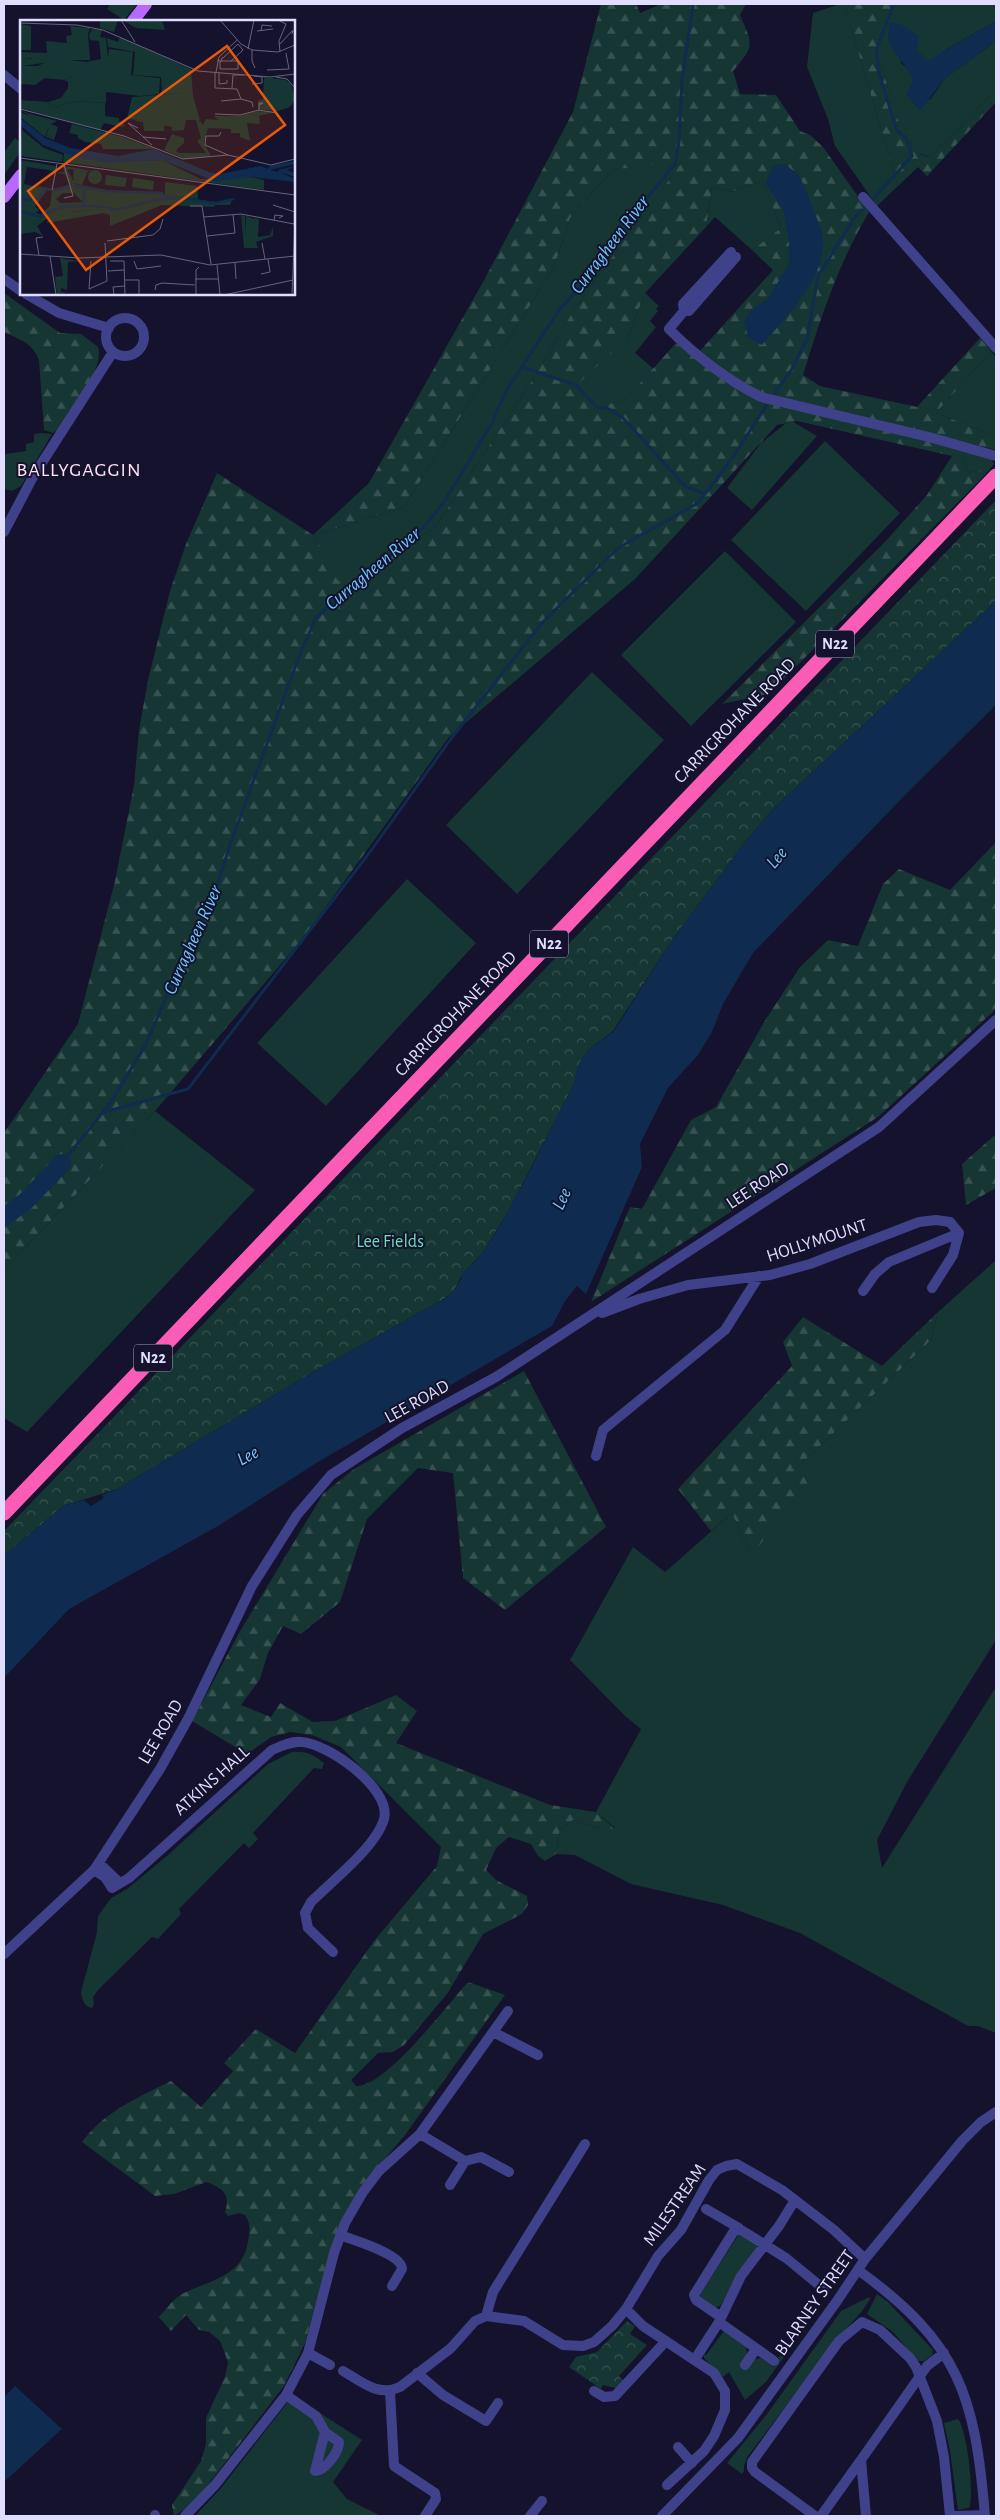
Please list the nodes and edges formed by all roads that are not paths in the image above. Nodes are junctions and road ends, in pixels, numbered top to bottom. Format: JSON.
{"nodes":[{"id":1,"x":146,"y":4,"type":"edge"},
{"id":2,"x":134,"y":20,"type":"edge"},
{"id":3,"x":4,"y":75,"type":"edge"},
{"id":4,"x":20,"y":89,"type":"edge"},
{"id":5,"x":20,"y":175,"type":"edge"},
{"id":6,"x":4,"y":197,"type":"edge"},
{"id":7,"x":863,"y":197,"type":"dead end"},
{"id":8,"x":733,"y":254,"type":"dead end"},
{"id":9,"x":4,"y":279,"type":"edge"},
{"id":10,"x":4,"y":287,"type":"edge"},
{"id":11,"x":20,"y":290,"type":"edge"},
{"id":12,"x":20,"y":291,"type":"edge"},
{"id":13,"x":28,"y":295,"type":"edge"},
{"id":14,"x":109,"y":328,"type":"junction"},
{"id":15,"x":996,"y":348,"type":"edge"},
{"id":16,"x":113,"y":352,"type":"junction"},
{"id":17,"x":996,"y":456,"type":"edge"},
{"id":18,"x":996,"y":476,"type":"edge"},
{"id":19,"x":4,"y":532,"type":"edge"},
{"id":20,"x":996,"y":1020,"type":"edge"},
{"id":21,"x":959,"y":1233,"type":"junction"},
{"id":22,"x":759,"y":1276,"type":"junction"},
{"id":23,"x":932,"y":1288,"type":"dead end"},
{"id":24,"x":863,"y":1291,"type":"dead end"},
{"id":25,"x":592,"y":1315,"type":"junction"},
{"id":26,"x":596,"y":1456,"type":"dead end"},
{"id":27,"x":4,"y":1513,"type":"edge"},
{"id":28,"x":97,"y":1866,"type":"junction"},
{"id":29,"x":333,"y":1952,"type":"dead end"},
{"id":30,"x":4,"y":1954,"type":"edge"},
{"id":31,"x":508,"y":2011,"type":"dead end"},
{"id":32,"x":493,"y":2032,"type":"junction"},
{"id":33,"x":538,"y":2055,"type":"dead end"},
{"id":34,"x":996,"y":2112,"type":"edge"},
{"id":35,"x":420,"y":2134,"type":"junction"},
{"id":36,"x":585,"y":2144,"type":"dead end"},
{"id":37,"x":465,"y":2161,"type":"junction"},
{"id":38,"x":509,"y":2172,"type":"dead end"},
{"id":39,"x":450,"y":2185,"type":"dead end"},
{"id":40,"x":795,"y":2200,"type":"junction"},
{"id":41,"x":706,"y":2209,"type":"dead end"},
{"id":42,"x":740,"y":2228,"type":"junction"},
{"id":43,"x":340,"y":2235,"type":"junction"},
{"id":44,"x":765,"y":2243,"type":"junction"},
{"id":45,"x":865,"y":2259,"type":"junction"},
{"id":46,"x":858,"y":2270,"type":"junction"},
{"id":47,"x":392,"y":2286,"type":"dead end"},
{"id":48,"x":824,"y":2289,"type":"dead end"},
{"id":49,"x":626,"y":2309,"type":"junction"},
{"id":50,"x":486,"y":2316,"type":"junction"},
{"id":51,"x":720,"y":2320,"type":"junction"},
{"id":52,"x":666,"y":2341,"type":"junction"},
{"id":53,"x":756,"y":2349,"type":"junction"},
{"id":54,"x":308,"y":2352,"type":"junction"},
{"id":55,"x":944,"y":2353,"type":"junction"},
{"id":56,"x":695,"y":2359,"type":"junction"},
{"id":57,"x":774,"y":2362,"type":"dead end"},
{"id":58,"x":330,"y":2365,"type":"dead end"},
{"id":59,"x":745,"y":2365,"type":"dead end"},
{"id":60,"x":343,"y":2371,"type":"dead end"},
{"id":61,"x":417,"y":2373,"type":"junction"},
{"id":62,"x":919,"y":2377,"type":"junction"},
{"id":63,"x":390,"y":2391,"type":"junction"},
{"id":64,"x":594,"y":2391,"type":"dead end"},
{"id":65,"x":286,"y":2395,"type":"junction"},
{"id":66,"x":498,"y":2403,"type":"dead end"},
{"id":67,"x":325,"y":2432,"type":"dead end"},
{"id":68,"x":678,"y":2447,"type":"dead end"},
{"id":69,"x":861,"y":2460,"type":"junction"},
{"id":70,"x":692,"y":2463,"type":"junction"},
{"id":71,"x":667,"y":2485,"type":"dead end"},
{"id":72,"x":542,"y":2501,"type":"dead end"},
{"id":73,"x":186,"y":2516,"type":"edge"},
{"id":74,"x":425,"y":2516,"type":"edge"},
{"id":75,"x":530,"y":2516,"type":"edge"},
{"id":76,"x":662,"y":2516,"type":"edge"},
{"id":77,"x":815,"y":2516,"type":"edge"},
{"id":78,"x":820,"y":2516,"type":"edge"},
{"id":79,"x":866,"y":2516,"type":"edge"},
{"id":80,"x":950,"y":2516,"type":"edge"},
{"id":81,"x":954,"y":2516,"type":"edge"},
{"id":82,"x":985,"y":2516,"type":"edge"}],
"edges":[{"from":1,"to":2,"type":"main road"},
{"from":3,"to":4,"type":"street"},
{"from":5,"to":6,"type":"main road"},
{"from":7,"to":15,"type":"street"},
{"from":8,"to":17,"type":"street"},
{"from":9,"to":11,"type":"street"},
{"from":10,"to":12,"type":"street"},
{"from":13,"to":14,"type":"street"},
{"from":14,"to":16,"type":"street"},
{"from":14,"to":16,"type":"street"},
{"from":16,"to":19,"type":"street"},
{"from":18,"to":27,"type":"highway","name":"CARRIGROHANE ROAD","number":"N22"},
{"from":20,"to":25,"type":"street","name":"LEE ROAD"},
{"from":21,"to":22,"type":"street","name":"HOLLYMOUNT"},
{"from":21,"to":23,"type":"street"},
{"from":21,"to":24,"type":"street"},
{"from":22,"to":25,"type":"street","name":"HOLLYMOUNT"},
{"from":22,"to":26,"type":"street"},
{"from":25,"to":28,"type":"street","name":"LEE ROAD"},
{"from":28,"to":29,"type":"street","name":"ATKINS HALL"},
{"from":28,"to":30,"type":"street","name":"LEE ROAD"},
{"from":31,"to":32,"type":"street"},
{"from":32,"to":33,"type":"street"},
{"from":32,"to":35,"type":"street"},
{"from":34,"to":45,"type":"street","name":"BLARNEY STREET"},
{"from":35,"to":37,"type":"street"},
{"from":35,"to":43,"type":"street"},
{"from":36,"to":50,"type":"street"},
{"from":37,"to":38,"type":"street"},
{"from":37,"to":39,"type":"street"},
{"from":40,"to":44,"type":"street"},
{"from":40,"to":45,"type":"street","name":"MILESTREAM"},
{"from":40,"to":49,"type":"street","name":"MILESTREAM"},
{"from":41,"to":42,"type":"street"},
{"from":42,"to":44,"type":"street"},
{"from":42,"to":51,"type":"street"},
{"from":43,"to":47,"type":"street"},
{"from":43,"to":54,"type":"street"},
{"from":44,"to":48,"type":"street"},
{"from":44,"to":51,"type":"street"},
{"from":45,"to":46,"type":"street","name":"BLARNEY STREET"},
{"from":46,"to":55,"type":"street"},
{"from":46,"to":76,"type":"street","name":"BLARNEY STREET"},
{"from":49,"to":50,"type":"street","name":"MILESTREAM"},
{"from":49,"to":52,"type":"street"},
{"from":50,"to":61,"type":"street"},
{"from":51,"to":53,"type":"street"},
{"from":51,"to":56,"type":"street"},
{"from":52,"to":56,"type":"street"},
{"from":52,"to":64,"type":"street"},
{"from":53,"to":57,"type":"street"},
{"from":53,"to":59,"type":"street"},
{"from":54,"to":58,"type":"street"},
{"from":54,"to":65,"type":"street"},
{"from":55,"to":62,"type":"street"},
{"from":55,"to":82,"type":"street"},
{"from":56,"to":70,"type":"street"},
{"from":60,"to":63,"type":"street"},
{"from":61,"to":63,"type":"street"},
{"from":61,"to":66,"type":"street"},
{"from":62,"to":69,"type":"street"},
{"from":62,"to":77,"type":"street"},
{"from":62,"to":80,"type":"street"},
{"from":63,"to":74,"type":"street"},
{"from":65,"to":67,"type":"street"},
{"from":65,"to":73,"type":"street"},
{"from":68,"to":70,"type":"street"},
{"from":69,"to":78,"type":"street"},
{"from":69,"to":79,"type":"street"},
{"from":70,"to":71,"type":"street"},
{"from":72,"to":75,"type":"street"},
{"from":81,"to":82,"type":"street"}]}
